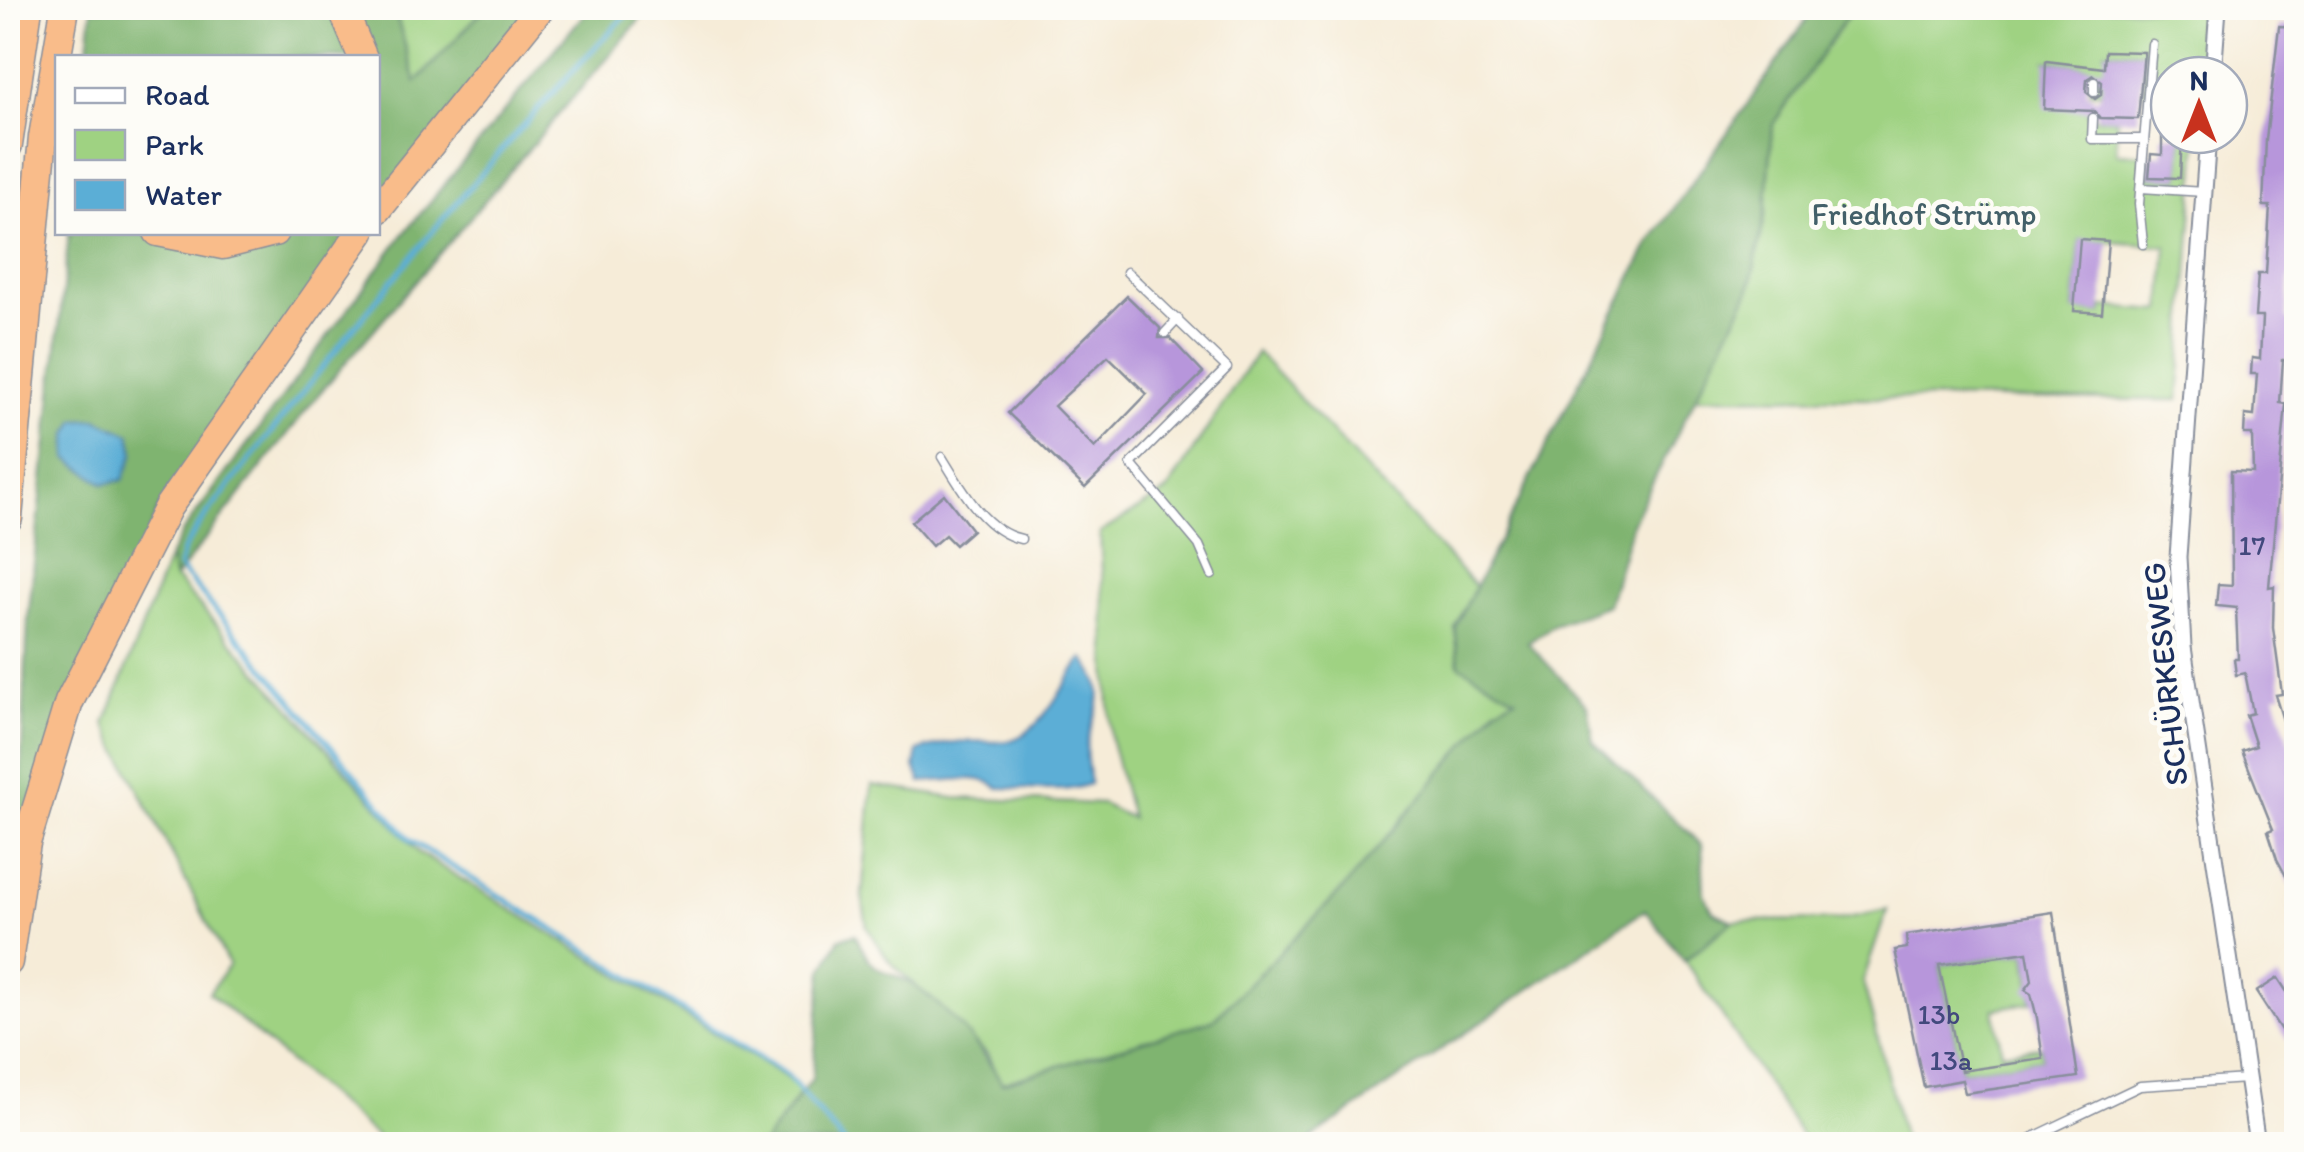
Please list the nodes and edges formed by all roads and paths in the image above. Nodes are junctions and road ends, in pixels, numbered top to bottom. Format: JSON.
{"nodes":[{"id":1,"x":28,"y":8,"type":"edge"},
{"id":2,"x":342,"y":8,"type":"edge"},
{"id":3,"x":540,"y":8,"type":"edge"},
{"id":4,"x":2218,"y":8,"type":"edge"},
{"id":5,"x":2152,"y":44,"type":"dead end"},
{"id":6,"x":362,"y":55,"type":"edge"},
{"id":7,"x":2214,"y":55,"type":"edge"},
{"id":8,"x":55,"y":74,"type":"edge"},
{"id":9,"x":2093,"y":118,"type":"dead end"},
{"id":10,"x":2144,"y":140,"type":"junction"},
{"id":11,"x":8,"y":145,"type":"edge"},
{"id":12,"x":2207,"y":155,"type":"edge"},
{"id":13,"x":2140,"y":188,"type":"junction"},
{"id":14,"x":2204,"y":192,"type":"junction"},
{"id":15,"x":380,"y":207,"type":"edge"},
{"id":16,"x":173,"y":235,"type":"edge"},
{"id":17,"x":262,"y":235,"type":"edge"},
{"id":18,"x":359,"y":235,"type":"edge"},
{"id":19,"x":2142,"y":244,"type":"dead end"},
{"id":20,"x":1128,"y":272,"type":"dead end"},
{"id":21,"x":1178,"y":319,"type":"junction"},
{"id":22,"x":1165,"y":333,"type":"dead end"},
{"id":23,"x":942,"y":457,"type":"dead end"},
{"id":24,"x":8,"y":518,"type":"edge"},
{"id":25,"x":1021,"y":539,"type":"dead end"},
{"id":26,"x":1212,"y":575,"type":"dead end"},
{"id":27,"x":8,"y":962,"type":"edge"},
{"id":28,"x":2247,"y":1079,"type":"junction"},
{"id":29,"x":2019,"y":1144,"type":"edge"},
{"id":30,"x":2257,"y":1144,"type":"edge"}],
"edges":[{"from":1,"to":11,"type":"highway"},
{"from":2,"to":6,"type":"highway"},
{"from":3,"to":15,"type":"highway"},
{"from":4,"to":7,"type":"street"},
{"from":5,"to":10,"type":"lane"},
{"from":8,"to":24,"type":"highway"},
{"from":9,"to":10,"type":"lane"},
{"from":10,"to":13,"type":"lane"},
{"from":12,"to":14,"type":"street","name":"SCHÜRKESWEG"},
{"from":13,"to":14,"type":"lane"},
{"from":13,"to":19,"type":"lane"},
{"from":14,"to":28,"type":"street","name":"SCHÜRKESWEG"},
{"from":16,"to":17,"type":"highway"},
{"from":18,"to":27,"type":"highway"},
{"from":20,"to":21,"type":"lane"},
{"from":21,"to":22,"type":"lane"},
{"from":21,"to":26,"type":"lane"},
{"from":23,"to":25,"type":"lane"},
{"from":28,"to":29,"type":"lane"},
{"from":28,"to":30,"type":"street","name":"SCHÜRKESWEG"}]}
